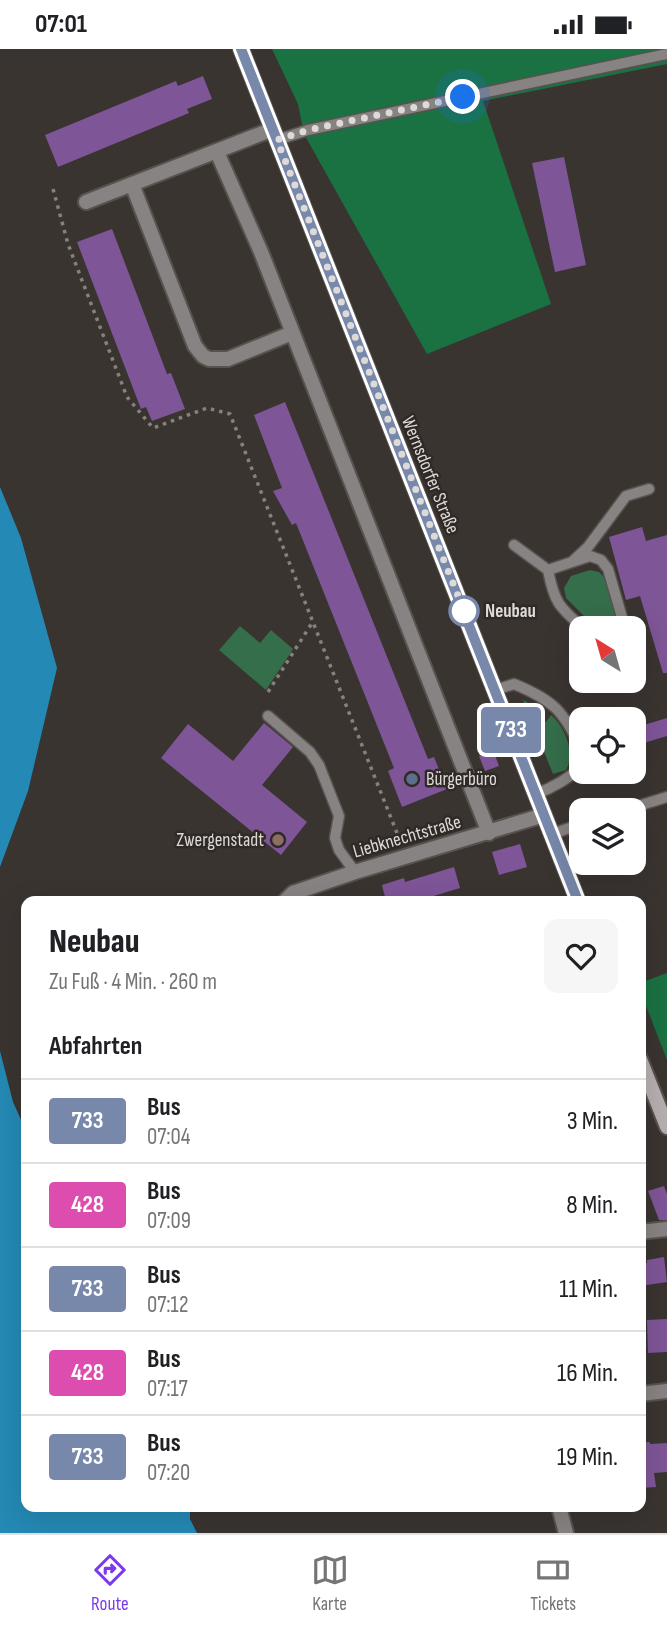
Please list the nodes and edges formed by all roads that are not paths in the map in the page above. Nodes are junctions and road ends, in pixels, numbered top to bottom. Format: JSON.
{"nodes":[{"id":1,"x":241,"y":49,"type":"edge"},
{"id":2,"x":667,"y":54,"type":"edge"},
{"id":3,"x":275,"y":135,"type":"junction"},
{"id":4,"x":217,"y":152,"type":"junction"},
{"id":5,"x":132,"y":184,"type":"junction"},
{"id":6,"x":86,"y":202,"type":"dead end"},
{"id":7,"x":292,"y":333,"type":"junction"},
{"id":8,"x":649,"y":489,"type":"dead end"},
{"id":9,"x":514,"y":545,"type":"dead end"},
{"id":10,"x":572,"y":562,"type":"junction"},
{"id":11,"x":548,"y":570,"type":"junction"},
{"id":12,"x":569,"y":616,"type":"edge"},
{"id":13,"x":622,"y":616,"type":"edge"},
{"id":14,"x":495,"y":690,"type":"junction"},
{"id":15,"x":268,"y":716,"type":"dead end"},
{"id":16,"x":569,"y":723,"type":"edge"},
{"id":17,"x":569,"y":779,"type":"edge"},
{"id":18,"x":536,"y":794,"type":"junction"},
{"id":19,"x":667,"y":797,"type":"edge"},
{"id":20,"x":646,"y":804,"type":"edge"},
{"id":21,"x":544,"y":815,"type":"junction"},
{"id":22,"x":569,"y":829,"type":"edge"},
{"id":23,"x":489,"y":833,"type":"junction"},
{"id":24,"x":552,"y":835,"type":"junction"},
{"id":25,"x":355,"y":872,"type":"junction"},
{"id":26,"x":290,"y":896,"type":"edge"},
{"id":27,"x":576,"y":896,"type":"edge"},
{"id":28,"x":646,"y":1074,"type":"edge"},
{"id":29,"x":667,"y":1128,"type":"edge"},
{"id":30,"x":667,"y":1229,"type":"edge"},
{"id":31,"x":646,"y":1232,"type":"edge"},
{"id":32,"x":667,"y":1391,"type":"edge"},
{"id":33,"x":646,"y":1394,"type":"edge"},
{"id":34,"x":560,"y":1512,"type":"edge"},
{"id":35,"x":566,"y":1533,"type":"edge"}],
"edges":[{"from":1,"to":3,"type":"main road","name":"Wernsdorfer Straße"},
{"from":2,"to":3,"type":"lane"},
{"from":3,"to":4,"type":"street"},
{"from":3,"to":14,"type":"main road","name":"Wernsdorfer Straße"},
{"from":4,"to":5,"type":"street"},
{"from":4,"to":7,"type":"street"},
{"from":5,"to":6,"type":"street"},
{"from":5,"to":7,"type":"street"},
{"from":7,"to":23,"type":"street"},
{"from":8,"to":10,"type":"lane"},
{"from":9,"to":11,"type":"lane"},
{"from":10,"to":11,"type":"lane"},
{"from":10,"to":13,"type":"lane"},
{"from":11,"to":12,"type":"lane"},
{"from":14,"to":16,"type":"lane"},
{"from":14,"to":18,"type":"main road","name":"Wernsdorfer Straße"},
{"from":15,"to":25,"type":"lane"},
{"from":17,"to":18,"type":"lane"},
{"from":18,"to":21,"type":"main road","name":"Wernsdorfer Straße"},
{"from":19,"to":20,"type":"lane"},
{"from":21,"to":23,"type":"street","name":"Liebknechtstraße"},
{"from":21,"to":24,"type":"main road","name":"Wernsdorfer Straße"},
{"from":22,"to":24,"type":"lane"},
{"from":23,"to":25,"type":"street","name":"Liebknechtstraße"},
{"from":24,"to":27,"type":"main road","name":"Wernsdorfer Straße"},
{"from":25,"to":26,"type":"street","name":"Liebknechtstraße"},
{"from":28,"to":29,"type":"main road"},
{"from":30,"to":31,"type":"street"},
{"from":32,"to":33,"type":"street"},
{"from":34,"to":35,"type":"street"}]}
